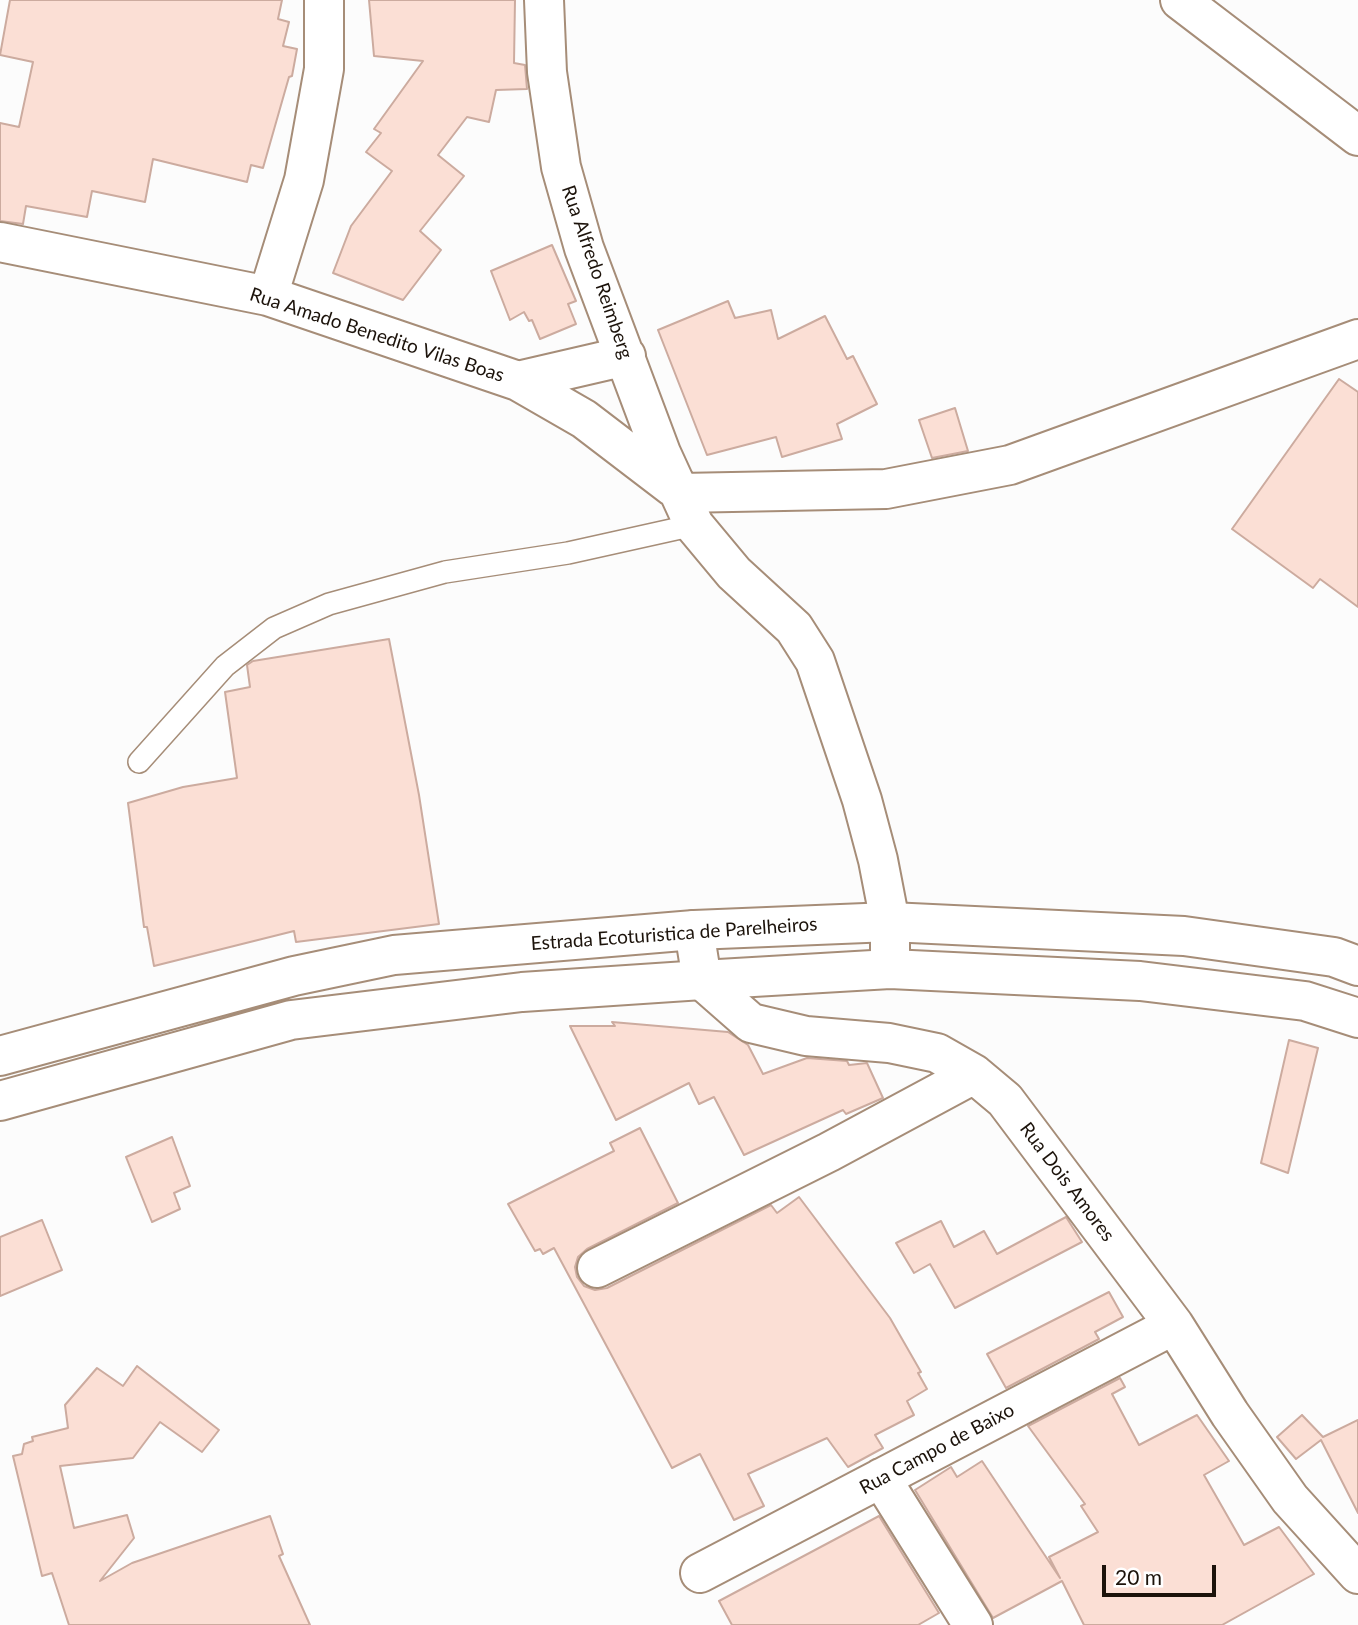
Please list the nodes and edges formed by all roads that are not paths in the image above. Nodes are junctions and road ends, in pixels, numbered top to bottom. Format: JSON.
{"nodes":[{"id":1,"x":324,"y":0,"type":"edge"},
{"id":2,"x":544,"y":0,"type":"edge"},
{"id":3,"x":1180,"y":0,"type":"edge"},
{"id":4,"x":1358,"y":136,"type":"edge"},
{"id":5,"x":0,"y":242,"type":"edge"},
{"id":6,"x":268,"y":296,"type":"junction"},
{"id":7,"x":1358,"y":339,"type":"edge"},
{"id":8,"x":626,"y":356,"type":"junction"},
{"id":9,"x":518,"y":381,"type":"junction"},
{"id":10,"x":687,"y":509,"type":"junction"},
{"id":11,"x":139,"y":762,"type":"dead end"},
{"id":12,"x":890,"y":922,"type":"junction"},
{"id":13,"x":694,"y":930,"type":"junction"},
{"id":14,"x":1358,"y":966,"type":"edge"},
{"id":15,"x":890,"y":969,"type":"junction"},
{"id":16,"x":702,"y":980,"type":"junction"},
{"id":17,"x":1358,"y":1018,"type":"edge"},
{"id":18,"x":0,"y":1056,"type":"edge"},
{"id":19,"x":974,"y":1074,"type":"junction"},
{"id":20,"x":0,"y":1101,"type":"edge"},
{"id":21,"x":597,"y":1268,"type":"dead end"},
{"id":22,"x":1174,"y":1325,"type":"junction"},
{"id":23,"x":881,"y":1478,"type":"junction"},
{"id":24,"x":700,"y":1573,"type":"dead end"},
{"id":25,"x":1358,"y":1574,"type":"edge"},
{"id":26,"x":973,"y":1625,"type":"edge"}],
"edges":[{"from":1,"to":6,"type":"street"},
{"from":2,"to":8,"type":"street","name":"Rua Alfredo Reimberg"},
{"from":3,"to":4,"type":"street"},
{"from":5,"to":6,"type":"street","name":"Rua Amado Benedito Vilas Boas"},
{"from":6,"to":9,"type":"street","name":"Rua Amado Benedito Vilas Boas"},
{"from":7,"to":10,"type":"street"},
{"from":8,"to":9,"type":"street"},
{"from":8,"to":10,"type":"street","name":"Rua Alfredo Reimberg"},
{"from":9,"to":10,"type":"street","name":"Rua Amado Benedito Vilas Boas"},
{"from":10,"to":11,"type":"lane"},
{"from":10,"to":12,"type":"street"},
{"from":12,"to":13,"type":"street","name":"Estrada Ecoturistica de Parelheiros"},
{"from":12,"to":14,"type":"street","name":"Estrada Ecoturistica de Parelheiros"},
{"from":12,"to":15,"type":"street"},
{"from":13,"to":16,"type":"street"},
{"from":13,"to":18,"type":"street","name":"Estrada Ecoturistica de Parelheiros"},
{"from":15,"to":16,"type":"street"},
{"from":15,"to":17,"type":"street"},
{"from":16,"to":19,"type":"street","name":"Rua Dois Amores"},
{"from":16,"to":20,"type":"street"},
{"from":19,"to":21,"type":"street"},
{"from":19,"to":22,"type":"street","name":"Rua Dois Amores"},
{"from":22,"to":23,"type":"street","name":"Rua Campo de Baixo"},
{"from":22,"to":25,"type":"street","name":"Rua Dois Amores"},
{"from":23,"to":24,"type":"street","name":"Rua Campo de Baixo"},
{"from":23,"to":26,"type":"street"}]}
